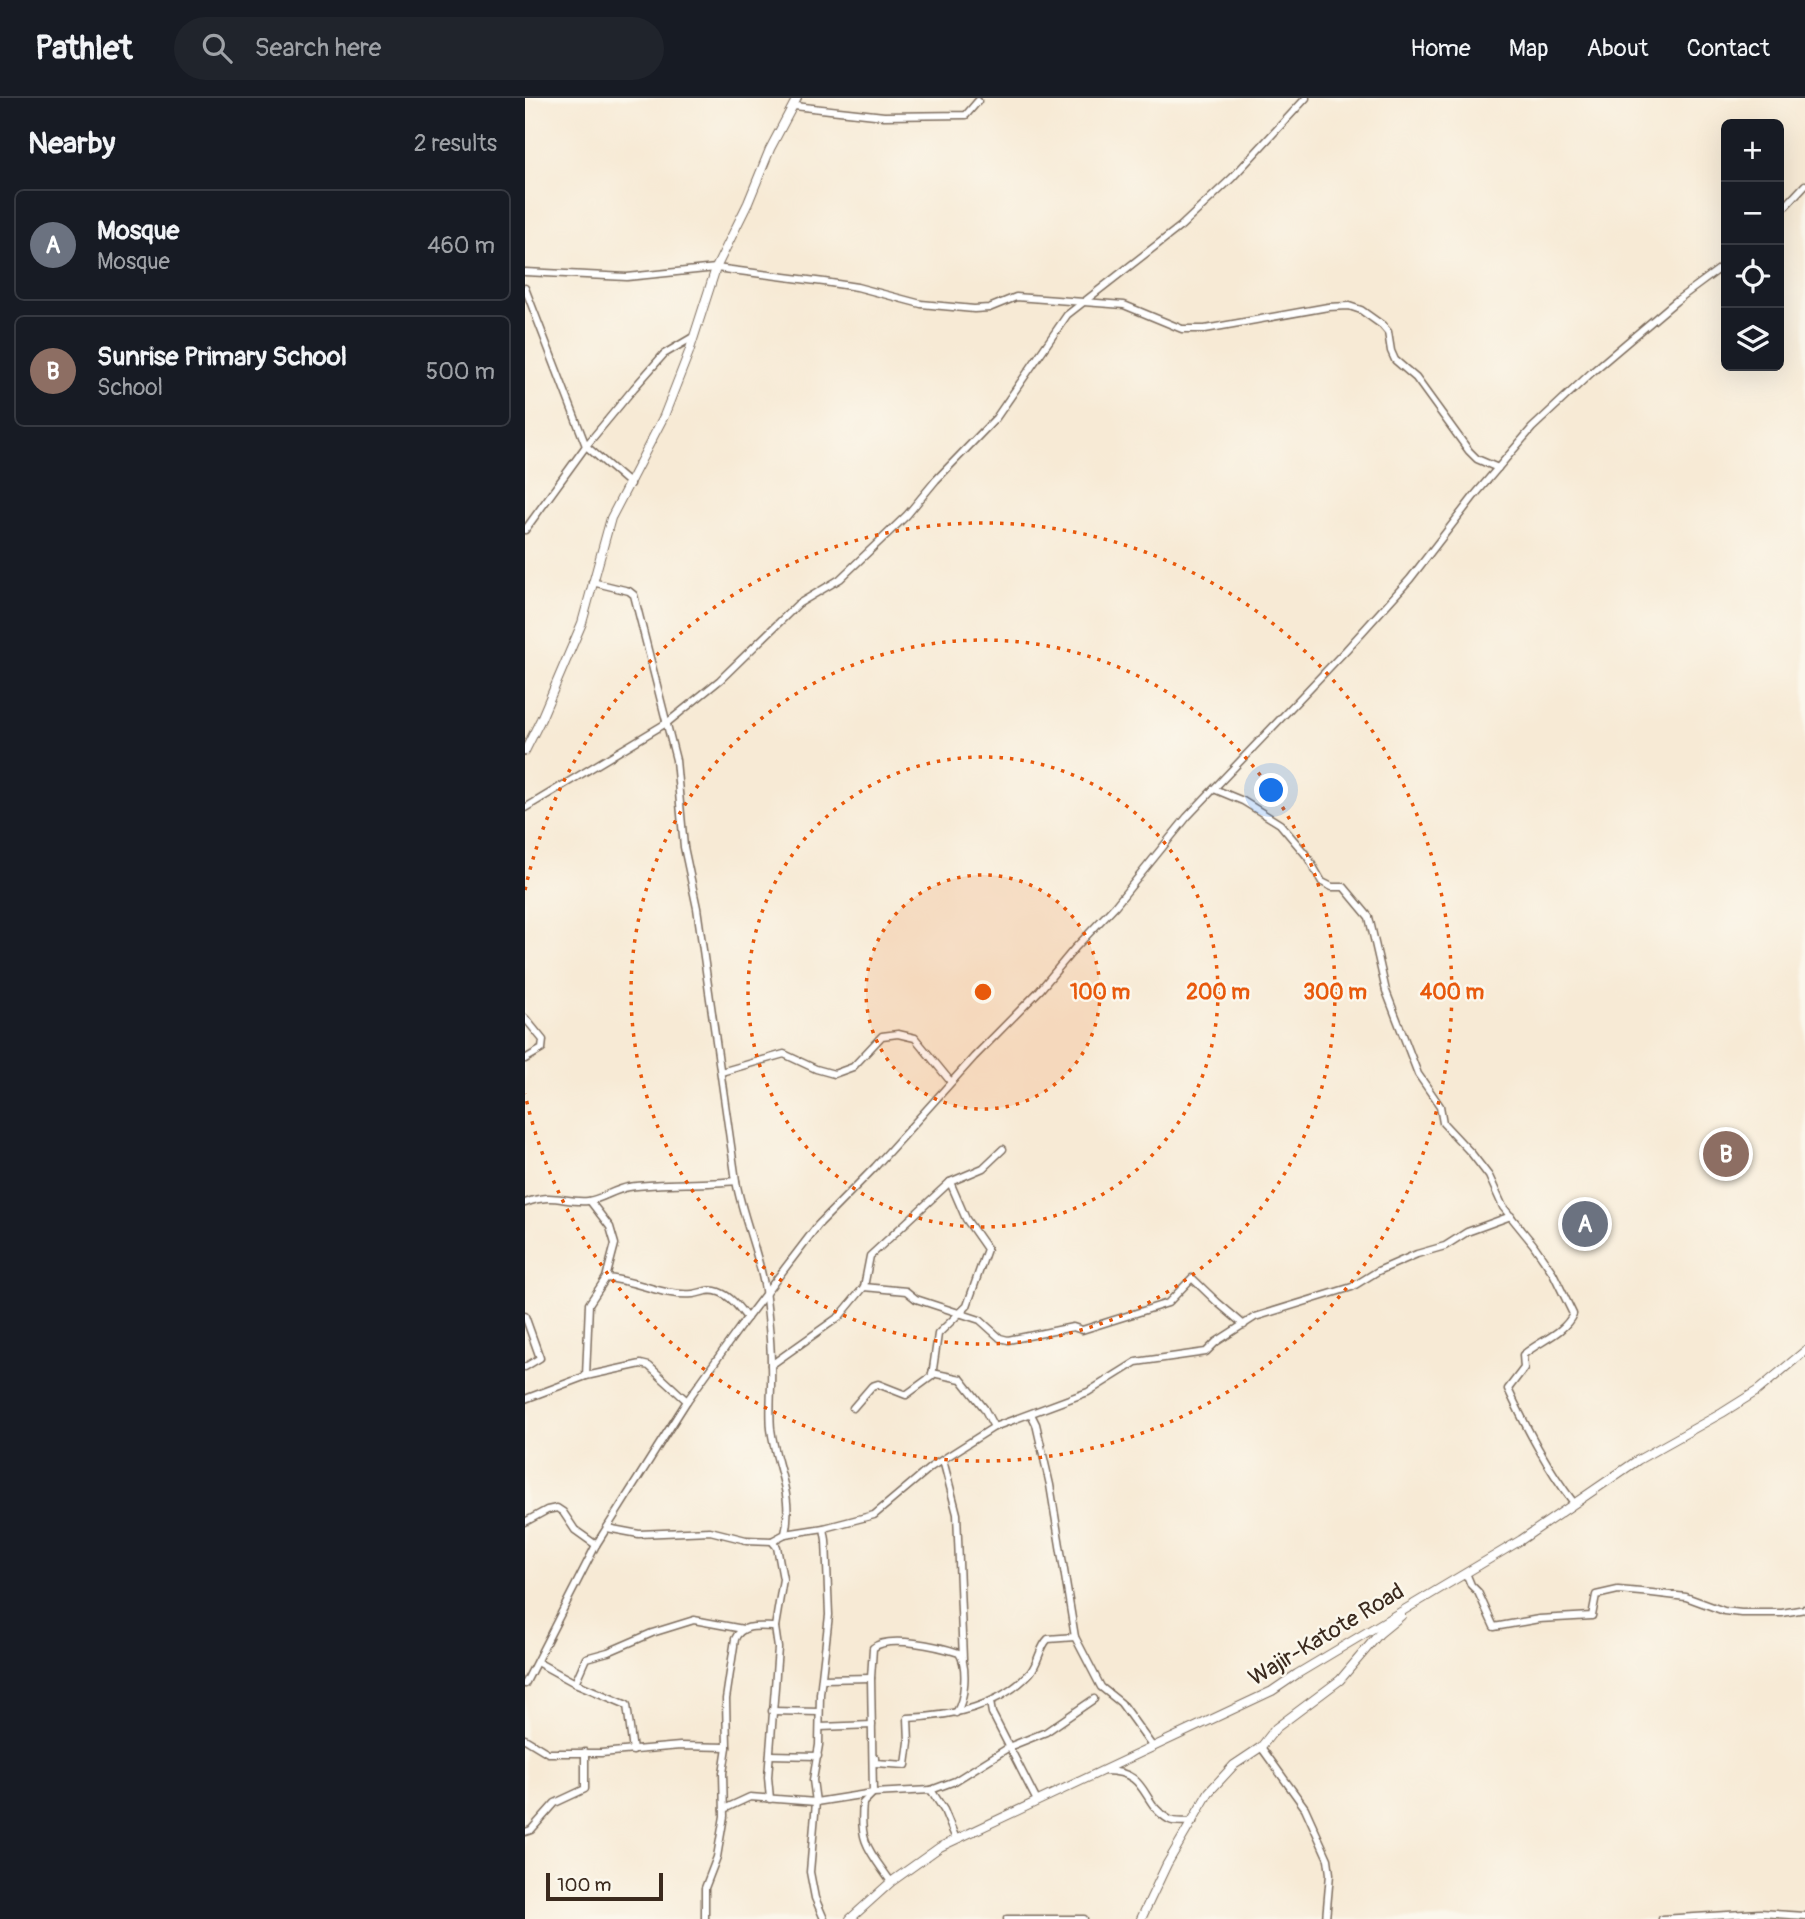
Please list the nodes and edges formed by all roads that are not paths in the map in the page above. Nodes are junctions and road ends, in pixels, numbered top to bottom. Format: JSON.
{"nodes":[{"id":1,"x":1306,"y":98,"type":"edge"},
{"id":2,"x":796,"y":102,"type":"edge"},
{"id":3,"x":978,"y":102,"type":"dead end"},
{"id":4,"x":1805,"y":185,"type":"edge"},
{"id":5,"x":1784,"y":208,"type":"edge"},
{"id":6,"x":716,"y":268,"type":"junction"},
{"id":7,"x":1721,"y":268,"type":"edge"},
{"id":8,"x":525,"y":272,"type":"edge"},
{"id":9,"x":525,"y":288,"type":"edge"},
{"id":10,"x":1084,"y":301,"type":"junction"},
{"id":11,"x":693,"y":337,"type":"junction"},
{"id":12,"x":586,"y":446,"type":"junction"},
{"id":13,"x":1498,"y":468,"type":"junction"},
{"id":14,"x":630,"y":484,"type":"junction"},
{"id":15,"x":525,"y":530,"type":"edge"},
{"id":16,"x":592,"y":582,"type":"junction"},
{"id":17,"x":668,"y":722,"type":"junction"},
{"id":18,"x":525,"y":751,"type":"edge"},
{"id":19,"x":1214,"y":789,"type":"junction"},
{"id":20,"x":525,"y":808,"type":"edge"},
{"id":21,"x":525,"y":1018,"type":"edge"},
{"id":22,"x":525,"y":1059,"type":"edge"},
{"id":23,"x":721,"y":1072,"type":"junction"},
{"id":24,"x":951,"y":1082,"type":"junction"},
{"id":25,"x":1003,"y":1149,"type":"dead end"},
{"id":26,"x":736,"y":1181,"type":"junction"},
{"id":27,"x":950,"y":1182,"type":"junction"},
{"id":28,"x":590,"y":1201,"type":"junction"},
{"id":29,"x":525,"y":1203,"type":"edge"},
{"id":30,"x":1511,"y":1216,"type":"junction"},
{"id":31,"x":606,"y":1278,"type":"junction"},
{"id":32,"x":864,"y":1287,"type":"junction"},
{"id":33,"x":765,"y":1293,"type":"junction"},
{"id":34,"x":961,"y":1313,"type":"junction"},
{"id":35,"x":525,"y":1317,"type":"edge"},
{"id":36,"x":747,"y":1318,"type":"junction"},
{"id":37,"x":1244,"y":1325,"type":"junction"},
{"id":38,"x":1805,"y":1351,"type":"edge"},
{"id":39,"x":771,"y":1365,"type":"junction"},
{"id":40,"x":525,"y":1367,"type":"edge"},
{"id":41,"x":932,"y":1373,"type":"junction"},
{"id":42,"x":586,"y":1376,"type":"junction"},
{"id":43,"x":525,"y":1399,"type":"edge"},
{"id":44,"x":687,"y":1401,"type":"junction"},
{"id":45,"x":853,"y":1408,"type":"dead end"},
{"id":46,"x":1031,"y":1414,"type":"junction"},
{"id":47,"x":994,"y":1427,"type":"junction"},
{"id":48,"x":943,"y":1460,"type":"junction"},
{"id":49,"x":1574,"y":1503,"type":"junction"},
{"id":50,"x":525,"y":1522,"type":"edge"},
{"id":51,"x":607,"y":1528,"type":"junction"},
{"id":52,"x":824,"y":1528,"type":"junction"},
{"id":53,"x":785,"y":1534,"type":"junction"},
{"id":54,"x":772,"y":1541,"type":"junction"},
{"id":55,"x":596,"y":1545,"type":"junction"},
{"id":56,"x":1466,"y":1573,"type":"junction"},
{"id":57,"x":1424,"y":1598,"type":"junction"},
{"id":58,"x":1805,"y":1609,"type":"edge"},
{"id":59,"x":775,"y":1627,"type":"junction"},
{"id":60,"x":743,"y":1629,"type":"junction"},
{"id":61,"x":1075,"y":1637,"type":"junction"},
{"id":62,"x":963,"y":1660,"type":"junction"},
{"id":63,"x":537,"y":1662,"type":"junction"},
{"id":64,"x":525,"y":1665,"type":"edge"},
{"id":65,"x":533,"y":1670,"type":"junction"},
{"id":66,"x":871,"y":1678,"type":"junction"},
{"id":67,"x":823,"y":1679,"type":"junction"},
{"id":68,"x":525,"y":1684,"type":"edge"},
{"id":69,"x":575,"y":1684,"type":"junction"},
{"id":70,"x":1094,"y":1699,"type":"dead end"},
{"id":71,"x":990,"y":1702,"type":"junction"},
{"id":72,"x":772,"y":1712,"type":"junction"},
{"id":73,"x":818,"y":1712,"type":"junction"},
{"id":74,"x":956,"y":1713,"type":"junction"},
{"id":75,"x":872,"y":1725,"type":"junction"},
{"id":76,"x":820,"y":1727,"type":"junction"},
{"id":77,"x":525,"y":1739,"type":"edge"},
{"id":78,"x":1011,"y":1746,"type":"junction"},
{"id":79,"x":1152,"y":1746,"type":"junction"},
{"id":80,"x":727,"y":1747,"type":"junction"},
{"id":81,"x":1261,"y":1747,"type":"junction"},
{"id":82,"x":633,"y":1751,"type":"junction"},
{"id":83,"x":585,"y":1752,"type":"junction"},
{"id":84,"x":770,"y":1755,"type":"junction"},
{"id":85,"x":818,"y":1756,"type":"junction"},
{"id":86,"x":1105,"y":1771,"type":"junction"},
{"id":87,"x":931,"y":1790,"type":"junction"},
{"id":88,"x":873,"y":1793,"type":"junction"},
{"id":89,"x":770,"y":1799,"type":"junction"},
{"id":90,"x":1037,"y":1801,"type":"junction"},
{"id":91,"x":816,"y":1802,"type":"junction"},
{"id":92,"x":724,"y":1809,"type":"junction"},
{"id":93,"x":1193,"y":1822,"type":"junction"},
{"id":94,"x":525,"y":1832,"type":"edge"},
{"id":95,"x":955,"y":1839,"type":"junction"},
{"id":96,"x":891,"y":1882,"type":"junction"},
{"id":97,"x":1805,"y":1916,"type":"edge"},
{"id":98,"x":705,"y":1919,"type":"edge"},
{"id":99,"x":824,"y":1919,"type":"edge"},
{"id":100,"x":850,"y":1919,"type":"edge"},
{"id":101,"x":1007,"y":1919,"type":"edge"},
{"id":102,"x":1084,"y":1919,"type":"edge"},
{"id":103,"x":1141,"y":1919,"type":"edge"},
{"id":104,"x":1326,"y":1919,"type":"edge"},
{"id":105,"x":1663,"y":1919,"type":"edge"}],
"edges":[{"from":1,"to":10,"type":"street"},
{"from":2,"to":3,"type":"street"},
{"from":2,"to":6,"type":"street"},
{"from":4,"to":5,"type":"street"},
{"from":6,"to":8,"type":"street"},
{"from":6,"to":10,"type":"street"},
{"from":6,"to":11,"type":"street"},
{"from":7,"to":13,"type":"street"},
{"from":9,"to":12,"type":"street"},
{"from":10,"to":13,"type":"street"},
{"from":10,"to":17,"type":"street"},
{"from":11,"to":12,"type":"street"},
{"from":11,"to":14,"type":"street"},
{"from":12,"to":14,"type":"street"},
{"from":12,"to":15,"type":"street"},
{"from":13,"to":19,"type":"street"},
{"from":14,"to":16,"type":"street"},
{"from":16,"to":17,"type":"street"},
{"from":16,"to":18,"type":"street"},
{"from":17,"to":20,"type":"street"},
{"from":17,"to":23,"type":"street"},
{"from":19,"to":24,"type":"street"},
{"from":19,"to":30,"type":"street"},
{"from":21,"to":22,"type":"street"},
{"from":23,"to":24,"type":"street"},
{"from":23,"to":26,"type":"street"},
{"from":24,"to":33,"type":"street"},
{"from":25,"to":27,"type":"street"},
{"from":26,"to":28,"type":"street"},
{"from":26,"to":33,"type":"street"},
{"from":27,"to":32,"type":"street"},
{"from":27,"to":34,"type":"street"},
{"from":28,"to":29,"type":"street"},
{"from":28,"to":31,"type":"street"},
{"from":30,"to":37,"type":"street"},
{"from":30,"to":49,"type":"street"},
{"from":31,"to":36,"type":"street"},
{"from":31,"to":42,"type":"street"},
{"from":32,"to":34,"type":"street"},
{"from":32,"to":39,"type":"street"},
{"from":33,"to":36,"type":"street"},
{"from":33,"to":39,"type":"street"},
{"from":34,"to":37,"type":"street"},
{"from":34,"to":41,"type":"street"},
{"from":35,"to":40,"type":"street"},
{"from":36,"to":44,"type":"street"},
{"from":37,"to":46,"type":"street"},
{"from":38,"to":49,"type":"street","name":"Wajir-Katote Road"},
{"from":39,"to":53,"type":"street"},
{"from":41,"to":45,"type":"street"},
{"from":41,"to":47,"type":"street"},
{"from":42,"to":43,"type":"street"},
{"from":42,"to":44,"type":"street"},
{"from":44,"to":51,"type":"street"},
{"from":46,"to":47,"type":"street"},
{"from":46,"to":61,"type":"street"},
{"from":47,"to":48,"type":"street"},
{"from":48,"to":52,"type":"street"},
{"from":48,"to":62,"type":"street"},
{"from":49,"to":56,"type":"street","name":"Wajir-Katote Road"},
{"from":50,"to":55,"type":"street"},
{"from":51,"to":54,"type":"street"},
{"from":51,"to":55,"type":"street"},
{"from":52,"to":53,"type":"street"},
{"from":52,"to":67,"type":"street"},
{"from":53,"to":54,"type":"street"},
{"from":54,"to":59,"type":"street"},
{"from":55,"to":63,"type":"street"},
{"from":56,"to":57,"type":"street","name":"Wajir-Katote Road"},
{"from":56,"to":58,"type":"street"},
{"from":57,"to":79,"type":"street","name":"Wajir-Katote Road"},
{"from":57,"to":81,"type":"street"},
{"from":59,"to":60,"type":"street"},
{"from":59,"to":72,"type":"street"},
{"from":60,"to":69,"type":"street"},
{"from":60,"to":80,"type":"street"},
{"from":61,"to":71,"type":"street"},
{"from":61,"to":79,"type":"street"},
{"from":62,"to":66,"type":"street"},
{"from":62,"to":74,"type":"street"},
{"from":63,"to":65,"type":"street"},
{"from":63,"to":69,"type":"street"},
{"from":64,"to":65,"type":"street"},
{"from":65,"to":68,"type":"street"},
{"from":66,"to":67,"type":"street"},
{"from":66,"to":75,"type":"street"},
{"from":67,"to":73,"type":"street"},
{"from":69,"to":82,"type":"street"},
{"from":70,"to":78,"type":"street"},
{"from":71,"to":74,"type":"street"},
{"from":71,"to":78,"type":"street"},
{"from":72,"to":73,"type":"street"},
{"from":72,"to":84,"type":"street"},
{"from":73,"to":76,"type":"street"},
{"from":74,"to":75,"type":"street"},
{"from":75,"to":76,"type":"street"},
{"from":75,"to":88,"type":"street"},
{"from":76,"to":85,"type":"street"},
{"from":77,"to":83,"type":"street"},
{"from":78,"to":87,"type":"street"},
{"from":78,"to":90,"type":"street"},
{"from":79,"to":86,"type":"street","name":"Wajir-Katote Road"},
{"from":80,"to":82,"type":"street"},
{"from":80,"to":92,"type":"street"},
{"from":81,"to":93,"type":"street"},
{"from":81,"to":104,"type":"street"},
{"from":82,"to":83,"type":"street"},
{"from":83,"to":94,"type":"street"},
{"from":84,"to":85,"type":"street"},
{"from":84,"to":89,"type":"street"},
{"from":85,"to":91,"type":"street"},
{"from":86,"to":90,"type":"street","name":"Wajir-Katote Road"},
{"from":86,"to":93,"type":"street"},
{"from":87,"to":88,"type":"street"},
{"from":87,"to":95,"type":"street"},
{"from":88,"to":91,"type":"street"},
{"from":88,"to":96,"type":"street"},
{"from":89,"to":91,"type":"street"},
{"from":89,"to":92,"type":"street"},
{"from":90,"to":95,"type":"street","name":"Wajir-Katote Road"},
{"from":91,"to":99,"type":"street"},
{"from":92,"to":98,"type":"street"},
{"from":93,"to":103,"type":"street"},
{"from":95,"to":96,"type":"street","name":"Wajir-Katote Road"},
{"from":96,"to":100,"type":"street","name":"Wajir-Katote Road"},
{"from":97,"to":105,"type":"street"},
{"from":101,"to":102,"type":"street"}]}
